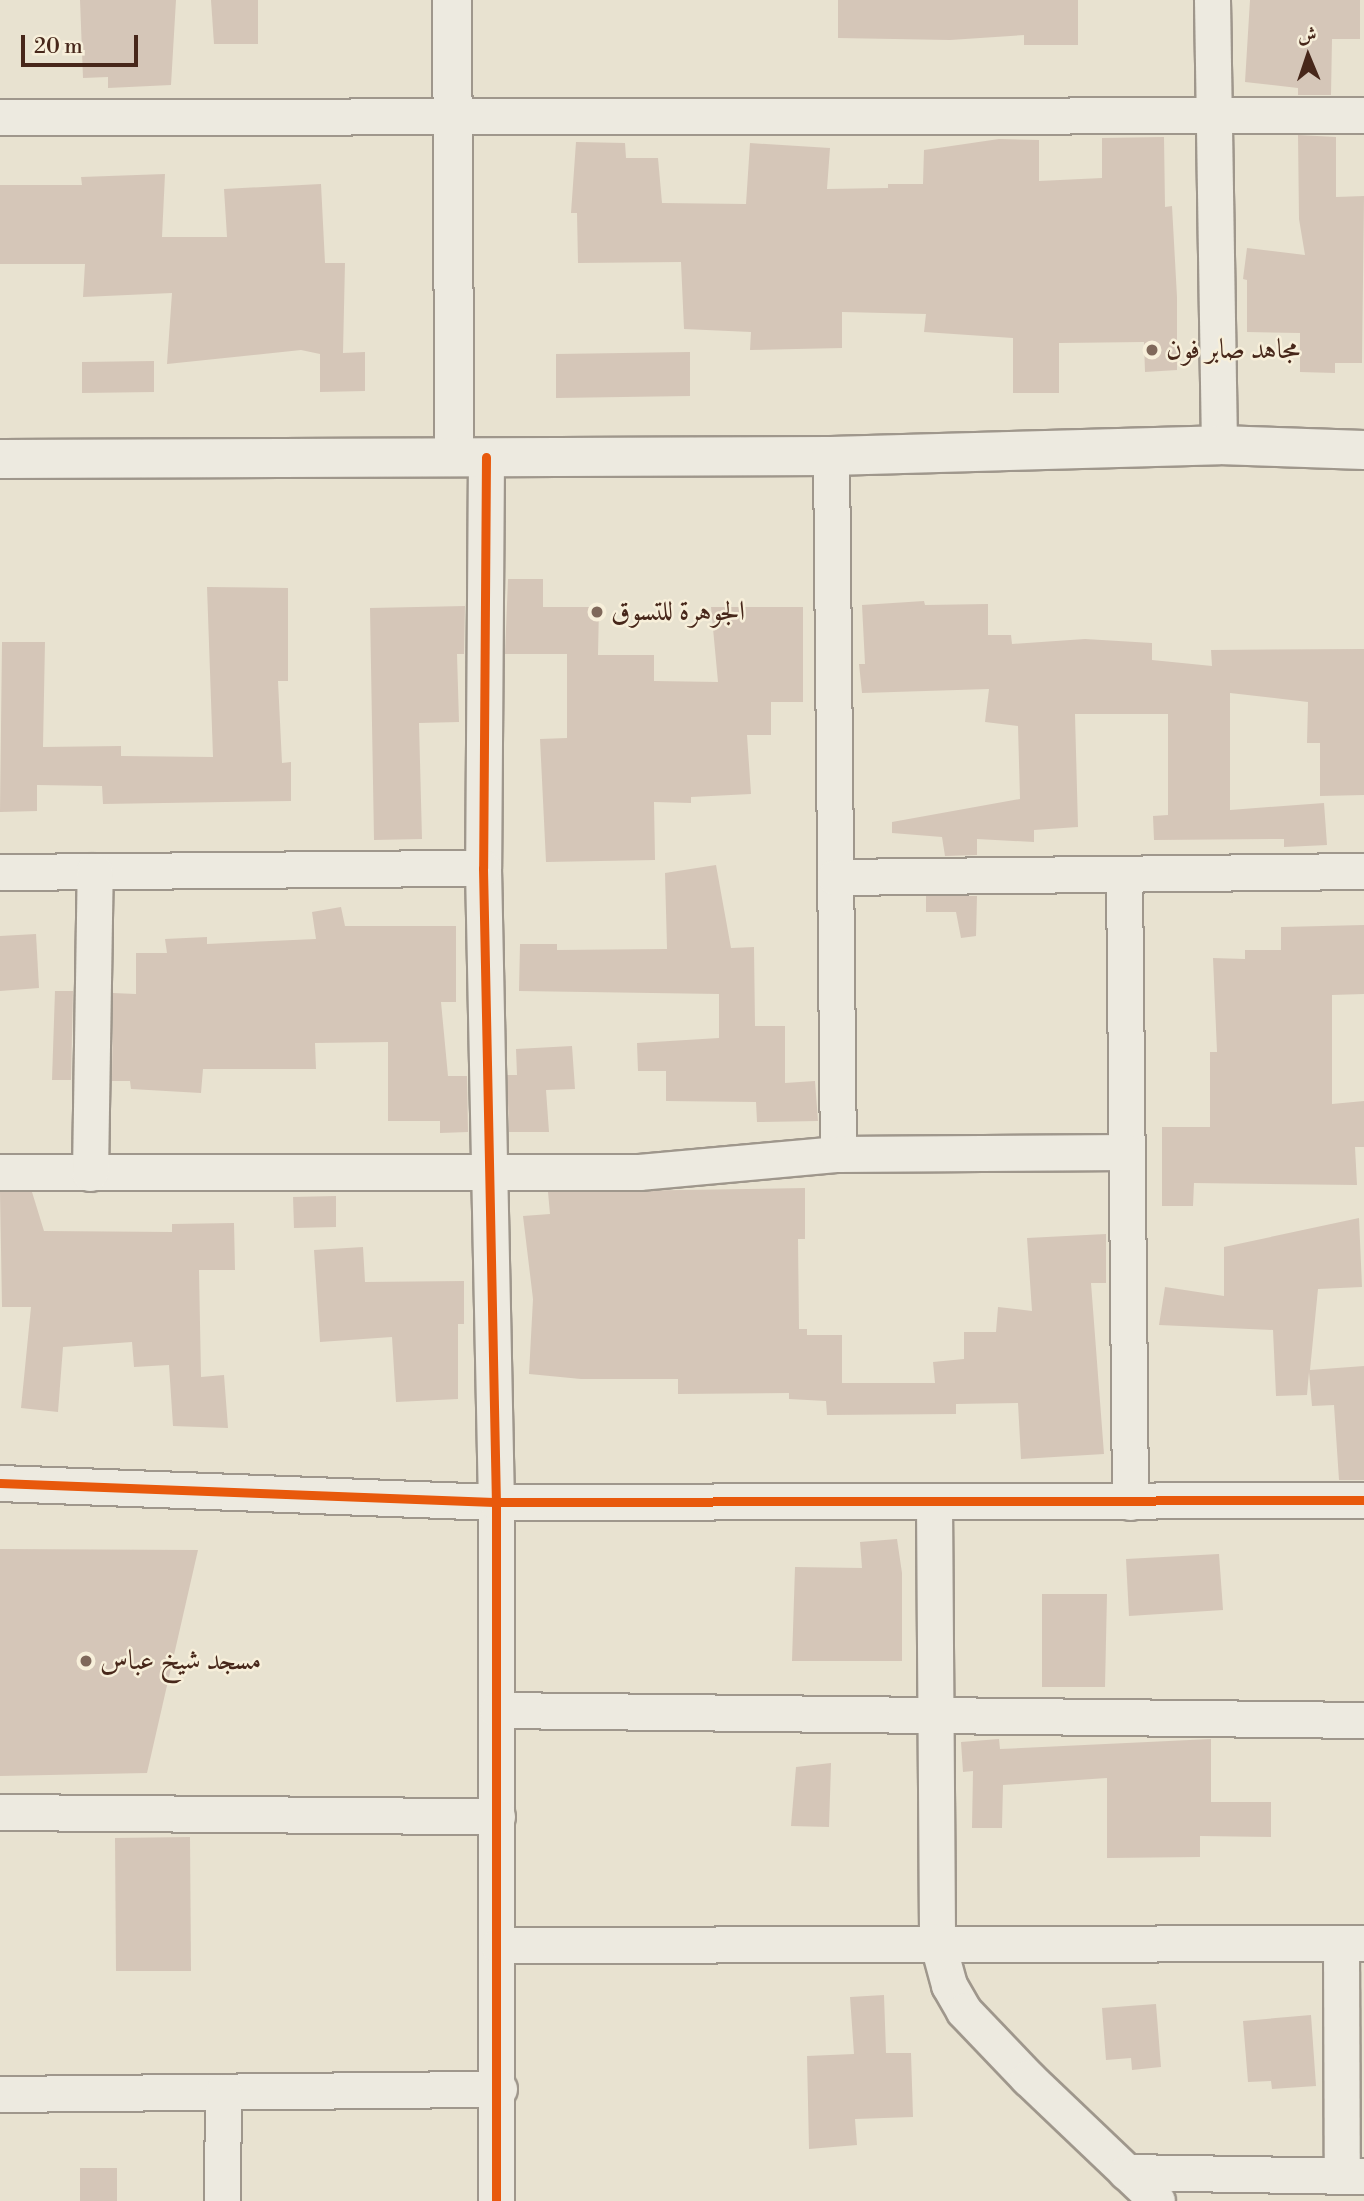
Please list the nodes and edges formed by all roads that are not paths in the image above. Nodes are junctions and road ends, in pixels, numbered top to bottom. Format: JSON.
{"nodes":[{"id":1,"x":452,"y":0,"type":"edge"},
{"id":2,"x":1212,"y":0,"type":"edge"},
{"id":3,"x":1216,"y":114,"type":"junction"},
{"id":4,"x":1364,"y":115,"type":"edge"},
{"id":5,"x":451,"y":116,"type":"junction"},
{"id":6,"x":0,"y":117,"type":"edge"},
{"id":7,"x":1219,"y":445,"type":"junction"},
{"id":8,"x":1364,"y":450,"type":"edge"},
{"id":9,"x":831,"y":456,"type":"junction"},
{"id":10,"x":470,"y":457,"type":"junction"},
{"id":11,"x":0,"y":458,"type":"edge"},
{"id":12,"x":484,"y":867,"type":"junction"},
{"id":13,"x":95,"y":871,"type":"junction"},
{"id":14,"x":1364,"y":871,"type":"edge"},
{"id":15,"x":0,"y":872,"type":"edge"},
{"id":16,"x":1124,"y":874,"type":"junction"},
{"id":17,"x":835,"y":877,"type":"junction"},
{"id":18,"x":1126,"y":1152,"type":"junction"},
{"id":19,"x":838,"y":1154,"type":"junction"},
{"id":20,"x":487,"y":1171,"type":"junction"},
{"id":21,"x":0,"y":1172,"type":"edge"},
{"id":22,"x":90,"y":1173,"type":"junction"},
{"id":23,"x":0,"y":1483,"type":"edge"},
{"id":24,"x":1364,"y":1500,"type":"edge"},
{"id":25,"x":496,"y":1502,"type":"junction"},
{"id":26,"x":934,"y":1502,"type":"junction"},
{"id":27,"x":1130,"y":1502,"type":"junction"},
{"id":28,"x":497,"y":1710,"type":"junction"},
{"id":29,"x":936,"y":1714,"type":"junction"},
{"id":30,"x":1364,"y":1720,"type":"edge"},
{"id":31,"x":0,"y":1812,"type":"edge"},
{"id":32,"x":497,"y":1816,"type":"junction"},
{"id":33,"x":937,"y":1941,"type":"junction"},
{"id":34,"x":1353,"y":1943,"type":"edge"},
{"id":35,"x":498,"y":1945,"type":"junction"},
{"id":36,"x":499,"y":2089,"type":"junction"},
{"id":37,"x":223,"y":2092,"type":"junction"},
{"id":38,"x":0,"y":2094,"type":"edge"},
{"id":39,"x":1126,"y":2172,"type":"junction"},
{"id":40,"x":1353,"y":2176,"type":"edge"},
{"id":41,"x":222,"y":2201,"type":"edge"},
{"id":42,"x":496,"y":2201,"type":"edge"},
{"id":43,"x":1157,"y":2201,"type":"edge"}],
"edges":[{"from":1,"to":5,"type":"street"},
{"from":2,"to":3,"type":"street"},
{"from":3,"to":4,"type":"street"},
{"from":3,"to":5,"type":"street"},
{"from":3,"to":7,"type":"street"},
{"from":5,"to":6,"type":"street"},
{"from":5,"to":10,"type":"street"},
{"from":7,"to":8,"type":"street"},
{"from":7,"to":9,"type":"street"},
{"from":9,"to":10,"type":"street"},
{"from":9,"to":17,"type":"street"},
{"from":10,"to":11,"type":"street"},
{"from":10,"to":12,"type":"street"},
{"from":12,"to":13,"type":"street"},
{"from":12,"to":20,"type":"street"},
{"from":13,"to":15,"type":"street"},
{"from":13,"to":22,"type":"street"},
{"from":14,"to":16,"type":"street"},
{"from":16,"to":17,"type":"street"},
{"from":16,"to":18,"type":"street"},
{"from":17,"to":19,"type":"street"},
{"from":18,"to":19,"type":"street"},
{"from":18,"to":27,"type":"street"},
{"from":19,"to":20,"type":"street"},
{"from":20,"to":22,"type":"street"},
{"from":20,"to":25,"type":"street"},
{"from":21,"to":22,"type":"street"},
{"from":23,"to":25,"type":"street"},
{"from":24,"to":27,"type":"street"},
{"from":25,"to":26,"type":"street"},
{"from":25,"to":28,"type":"street"},
{"from":26,"to":27,"type":"street"},
{"from":26,"to":29,"type":"street"},
{"from":28,"to":29,"type":"street"},
{"from":28,"to":32,"type":"street"},
{"from":29,"to":30,"type":"street"},
{"from":29,"to":33,"type":"street"},
{"from":31,"to":32,"type":"street"},
{"from":32,"to":35,"type":"street"},
{"from":33,"to":34,"type":"street"},
{"from":33,"to":35,"type":"street"},
{"from":33,"to":39,"type":"street"},
{"from":34,"to":40,"type":"street"},
{"from":35,"to":36,"type":"street"},
{"from":36,"to":37,"type":"street"},
{"from":36,"to":42,"type":"street"},
{"from":37,"to":38,"type":"street"},
{"from":37,"to":41,"type":"street"},
{"from":39,"to":40,"type":"street"},
{"from":39,"to":43,"type":"street"}]}
